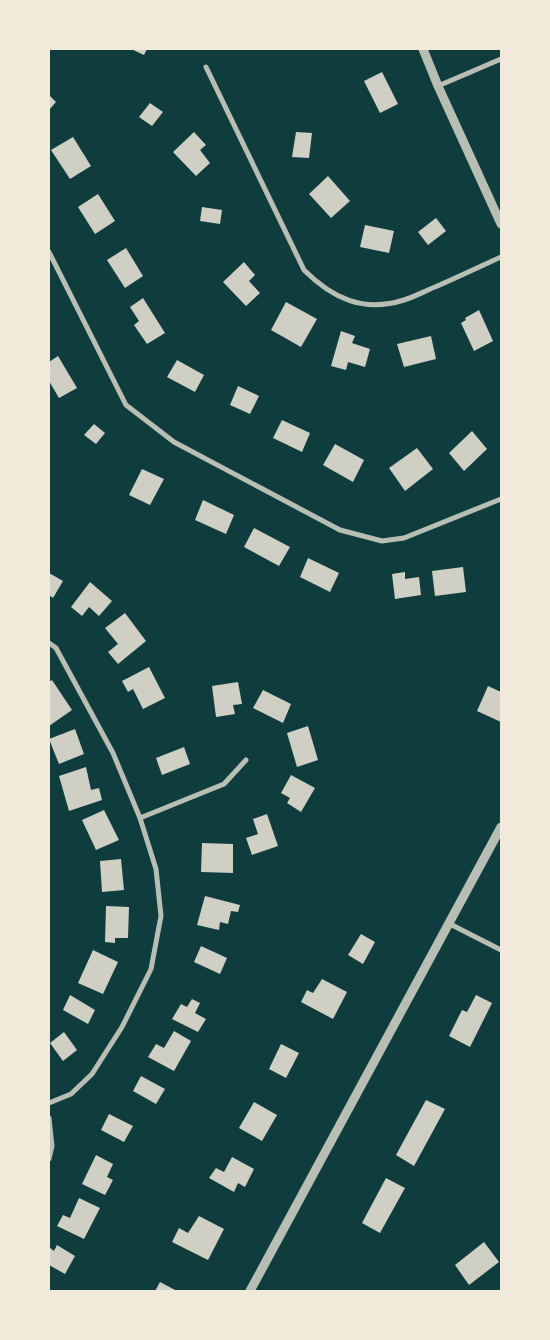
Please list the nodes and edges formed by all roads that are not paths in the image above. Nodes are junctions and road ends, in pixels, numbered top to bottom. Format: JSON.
{"nodes":[{"id":1,"x":423,"y":49,"type":"edge"},
{"id":2,"x":501,"y":58,"type":"edge"},
{"id":3,"x":206,"y":67,"type":"dead end"},
{"id":4,"x":438,"y":86,"type":"junction"},
{"id":5,"x":501,"y":224,"type":"edge"},
{"id":6,"x":49,"y":252,"type":"edge"},
{"id":7,"x":501,"y":257,"type":"edge"},
{"id":8,"x":501,"y":499,"type":"edge"},
{"id":9,"x":49,"y":643,"type":"edge"},
{"id":10,"x":246,"y":760,"type":"dead end"},
{"id":11,"x":140,"y":818,"type":"junction"},
{"id":12,"x":501,"y":827,"type":"edge"},
{"id":13,"x":448,"y":923,"type":"junction"},
{"id":14,"x":501,"y":950,"type":"edge"},
{"id":15,"x":49,"y":1103,"type":"edge"},
{"id":16,"x":49,"y":1118,"type":"edge"},
{"id":17,"x":49,"y":1159,"type":"edge"},
{"id":18,"x":250,"y":1291,"type":"edge"}],
"edges":[{"from":1,"to":4,"type":"street"},
{"from":2,"to":4,"type":"street"},
{"from":3,"to":7,"type":"street"},
{"from":4,"to":5,"type":"street"},
{"from":6,"to":8,"type":"street"},
{"from":9,"to":11,"type":"street"},
{"from":10,"to":11,"type":"street"},
{"from":11,"to":15,"type":"street"},
{"from":12,"to":13,"type":"street"},
{"from":13,"to":14,"type":"street"},
{"from":13,"to":18,"type":"street"},
{"from":16,"to":17,"type":"street"}]}
